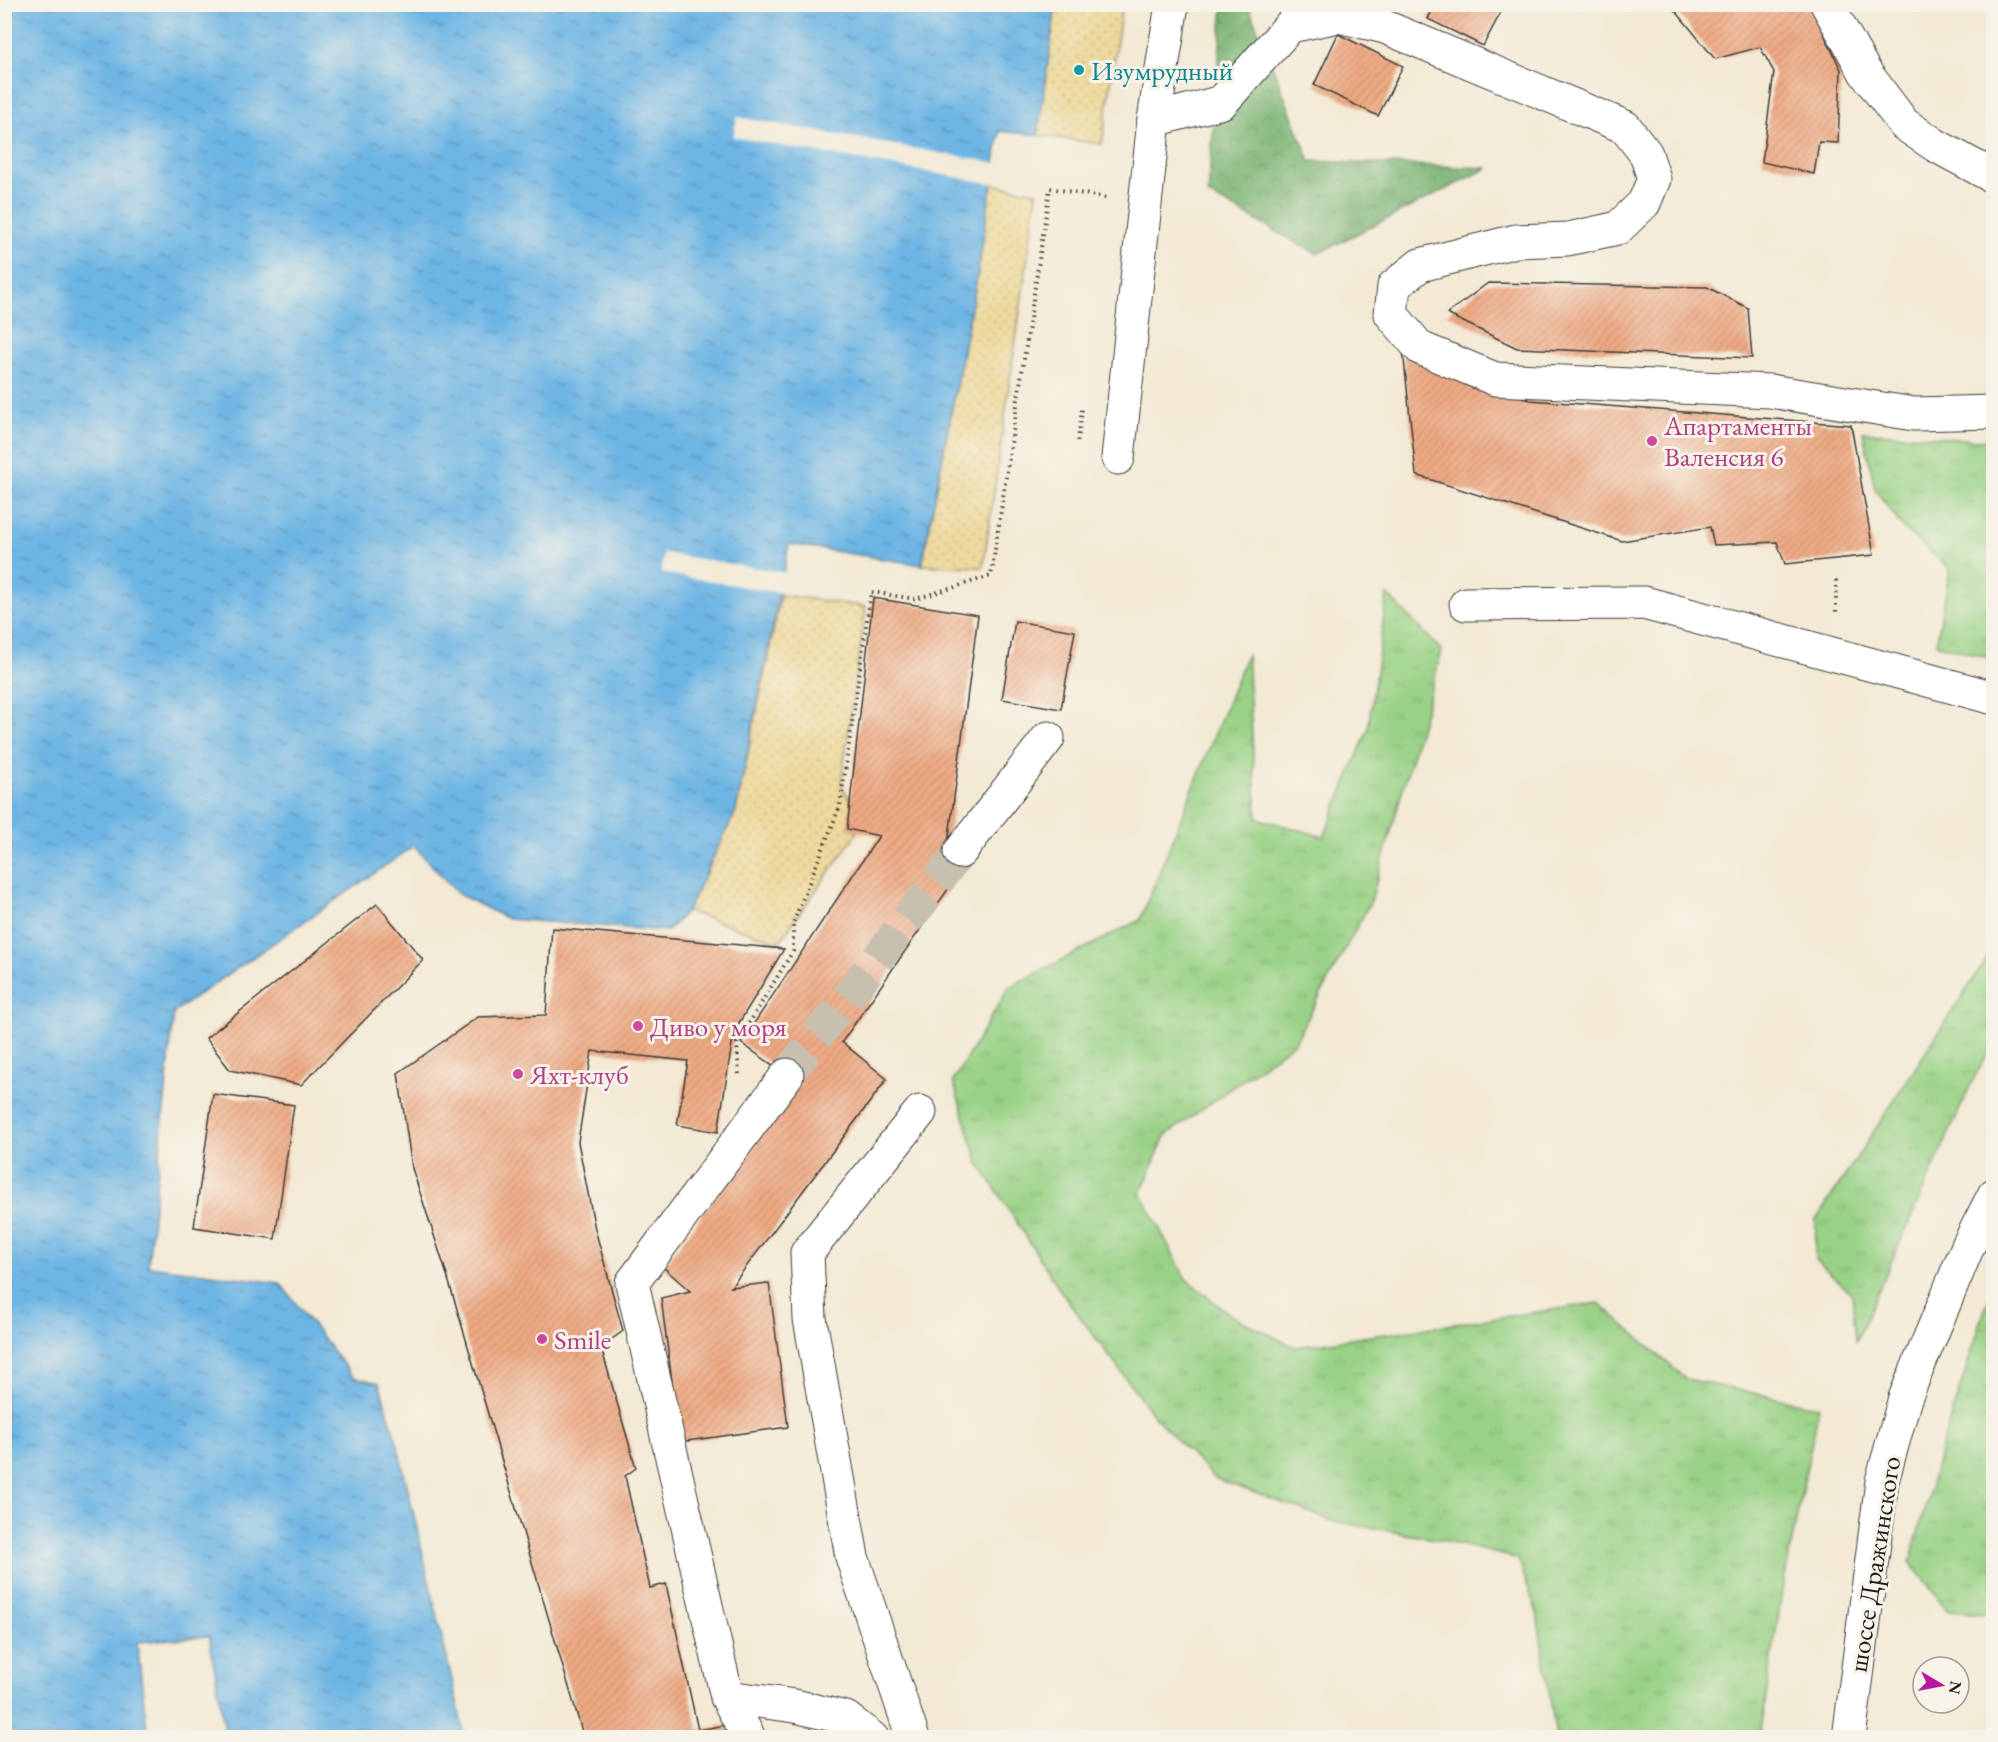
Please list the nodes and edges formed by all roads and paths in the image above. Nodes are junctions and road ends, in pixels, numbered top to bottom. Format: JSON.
{"nodes":[{"id":1,"x":1173,"y":4,"type":"edge"},
{"id":2,"x":1827,"y":4,"type":"edge"},
{"id":3,"x":1154,"y":120,"type":"junction"},
{"id":4,"x":1994,"y":177,"type":"edge"},
{"id":5,"x":1111,"y":199,"type":"dead end"},
{"id":6,"x":1994,"y":412,"type":"edge"},
{"id":7,"x":1118,"y":458,"type":"dead end"},
{"id":8,"x":1466,"y":604,"type":"dead end"},
{"id":9,"x":1994,"y":698,"type":"edge"},
{"id":10,"x":1048,"y":738,"type":"dead end"},
{"id":11,"x":960,"y":852,"type":"tunnel mouth"},
{"id":12,"x":787,"y":1075,"type":"tunnel mouth"},
{"id":13,"x":920,"y":1112,"type":"dead end"},
{"id":14,"x":745,"y":1132,"type":"junction"},
{"id":15,"x":1994,"y":1195,"type":"edge"},
{"id":16,"x":727,"y":1697,"type":"junction"},
{"id":17,"x":749,"y":1737,"type":"edge"},
{"id":18,"x":872,"y":1737,"type":"edge"},
{"id":19,"x":913,"y":1737,"type":"edge"},
{"id":20,"x":1849,"y":1737,"type":"edge"}],
"edges":[{"from":1,"to":3,"type":"main road"},
{"from":2,"to":4,"type":"main road"},
{"from":3,"to":6,"type":"main road"},
{"from":3,"to":7,"type":"main road"},
{"from":5,"to":14,"type":"path"},
{"from":8,"to":9,"type":"main road"},
{"from":10,"to":11,"type":"main road"},
{"from":12,"to":14,"type":"main road"},
{"from":13,"to":19,"type":"main road"},
{"from":14,"to":16,"type":"main road"},
{"from":15,"to":20,"type":"main road","name":"шоссе Дражинского"},
{"from":16,"to":17,"type":"main road"},
{"from":16,"to":18,"type":"main road"}]}
